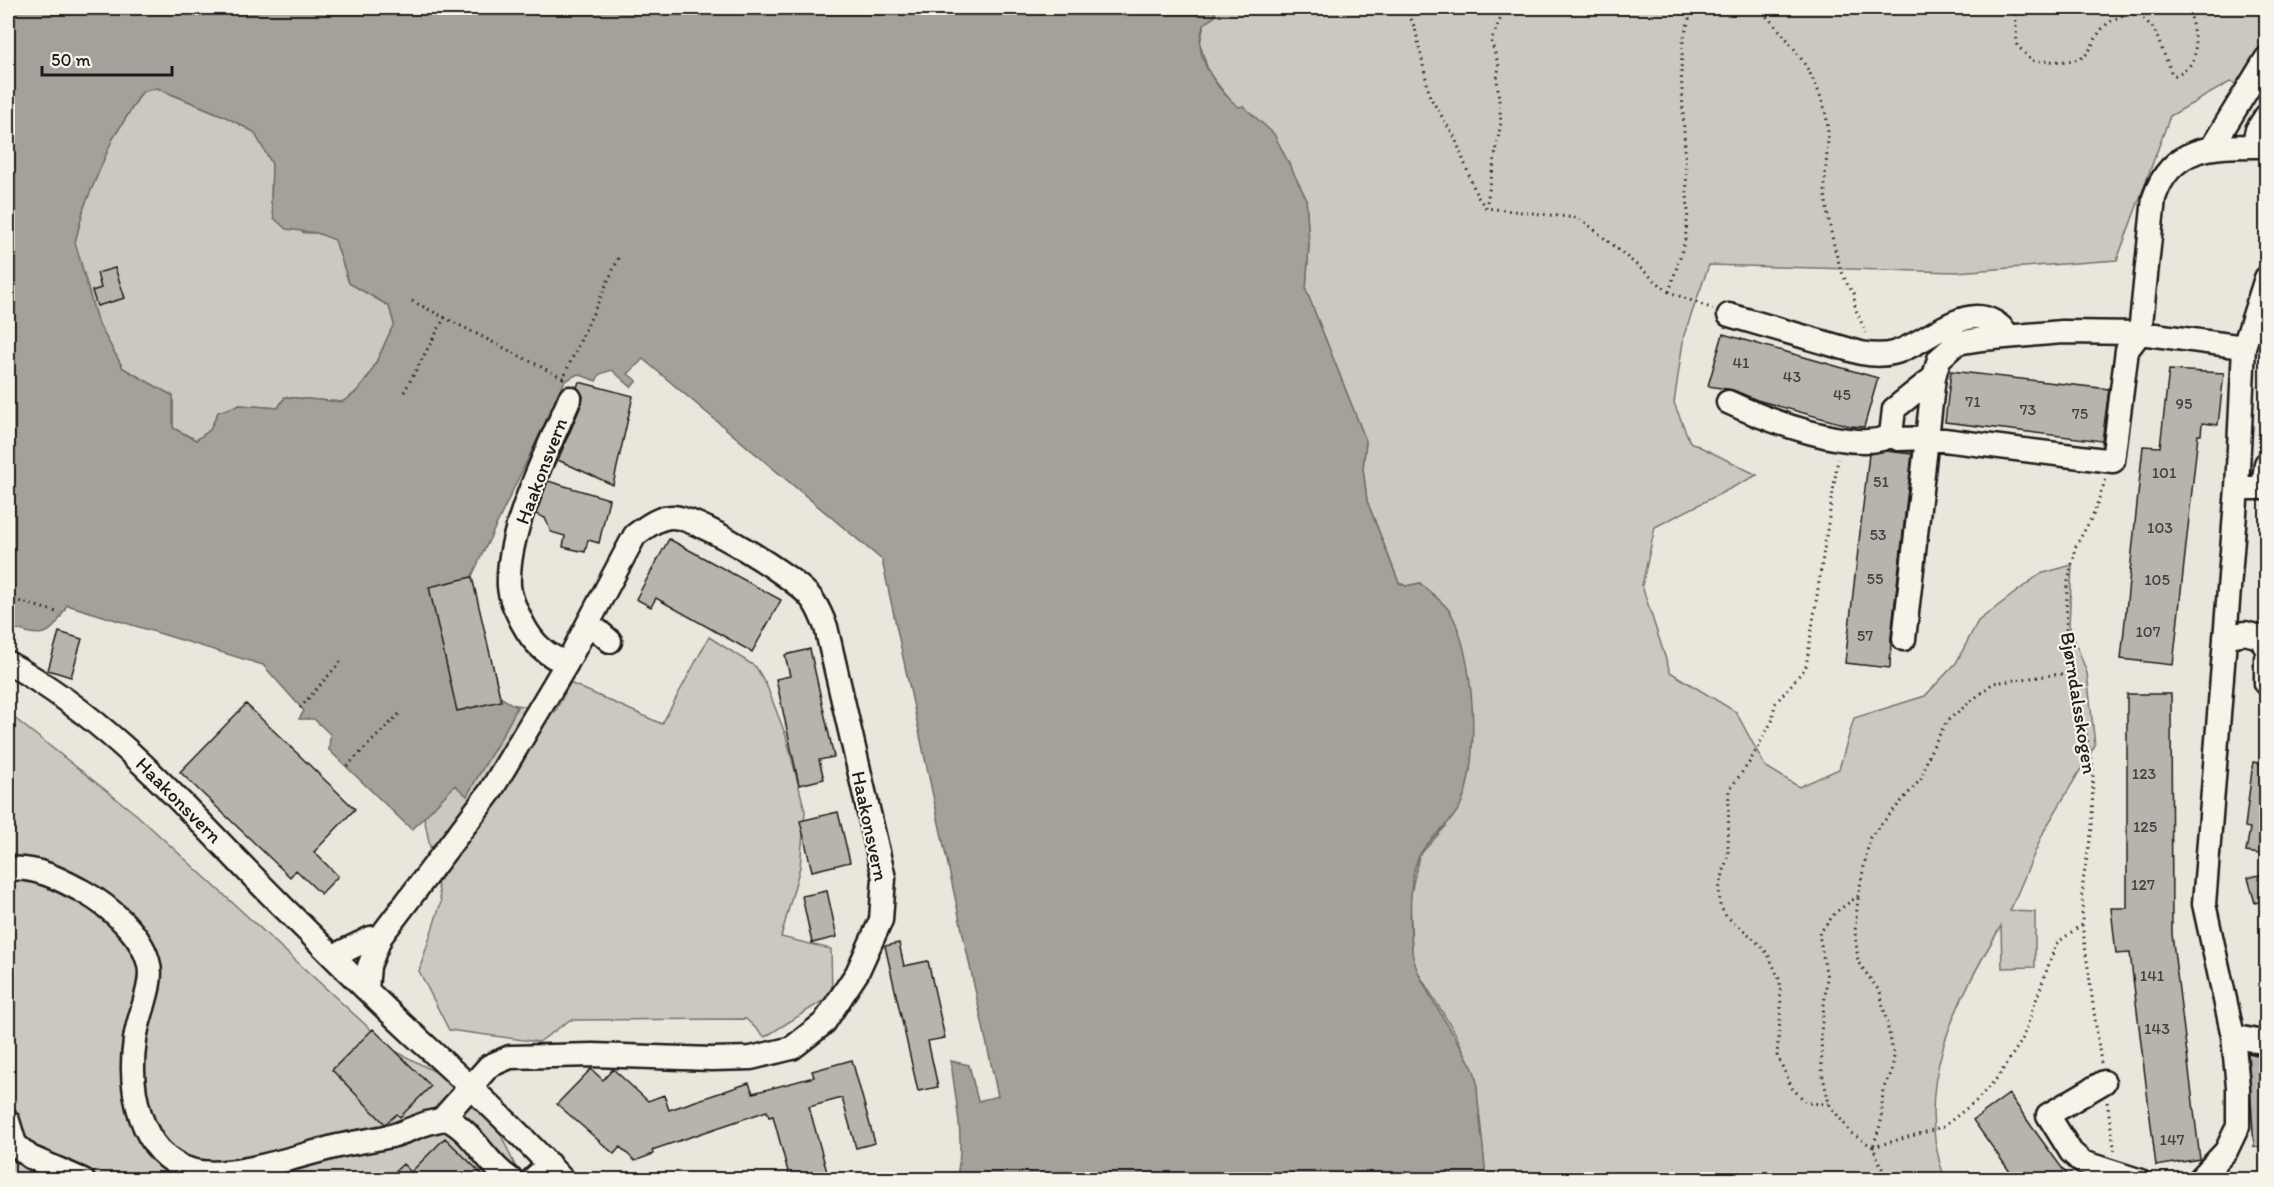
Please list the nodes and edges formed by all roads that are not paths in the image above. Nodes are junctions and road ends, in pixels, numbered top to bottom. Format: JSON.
{"nodes":[{"id":1,"x":2266,"y":59,"type":"edge"},
{"id":2,"x":2266,"y":116,"type":"edge"},
{"id":3,"x":2260,"y":146,"type":"edge"},
{"id":4,"x":2212,"y":147,"type":"junction"},
{"id":5,"x":2266,"y":278,"type":"edge"},
{"id":6,"x":1729,"y":315,"type":"road end"},
{"id":7,"x":2140,"y":333,"type":"junction"},
{"id":8,"x":2009,"y":336,"type":"junction"},
{"id":9,"x":2244,"y":347,"type":"junction"},
{"id":10,"x":1934,"y":377,"type":"junction"},
{"id":11,"x":570,"y":398,"type":"dead end"},
{"id":12,"x":1728,"y":402,"type":"dead end"},
{"id":13,"x":1891,"y":435,"type":"junction"},
{"id":14,"x":1928,"y":438,"type":"junction"},
{"id":15,"x":2266,"y":464,"type":"edge"},
{"id":16,"x":2237,"y":488,"type":"junction"},
{"id":17,"x":589,"y":622,"type":"junction"},
{"id":18,"x":2225,"y":637,"type":"junction"},
{"id":19,"x":1904,"y":639,"type":"dead end"},
{"id":20,"x":610,"y":641,"type":"dead end"},
{"id":21,"x":2266,"y":648,"type":"edge"},
{"id":22,"x":2266,"y":658,"type":"edge"},
{"id":23,"x":8,"y":663,"type":"edge"},
{"id":24,"x":567,"y":663,"type":"junction"},
{"id":25,"x":2266,"y":683,"type":"edge"},
{"id":26,"x":8,"y":869,"type":"edge"},
{"id":27,"x":381,"y":936,"type":"junction"},
{"id":28,"x":334,"y":956,"type":"junction"},
{"id":29,"x":367,"y":989,"type":"junction"},
{"id":30,"x":2233,"y":1036,"type":"junction"},
{"id":31,"x":2266,"y":1043,"type":"edge"},
{"id":32,"x":2104,"y":1082,"type":"road end"},
{"id":33,"x":472,"y":1086,"type":"junction"},
{"id":34,"x":442,"y":1119,"type":"junction"},
{"id":35,"x":8,"y":1121,"type":"edge"},
{"id":36,"x":556,"y":1172,"type":"edge"},
{"id":37,"x":198,"y":1176,"type":"edge"},
{"id":38,"x":2128,"y":1176,"type":"edge"},
{"id":39,"x":83,"y":1179,"type":"edge"},
{"id":40,"x":512,"y":1179,"type":"edge"},
{"id":41,"x":532,"y":1179,"type":"edge"},
{"id":42,"x":2199,"y":1179,"type":"edge"}],
"edges":[{"from":1,"to":4,"type":"street"},
{"from":2,"to":3,"type":"street"},
{"from":3,"to":4,"type":"street"},
{"from":4,"to":7,"type":"street"},
{"from":5,"to":9,"type":"street"},
{"from":6,"to":8,"type":"street"},
{"from":7,"to":8,"type":"street"},
{"from":7,"to":9,"type":"street"},
{"from":7,"to":14,"type":"street"},
{"from":8,"to":10,"type":"street"},
{"from":9,"to":16,"type":"street"},
{"from":10,"to":13,"type":"street"},
{"from":10,"to":14,"type":"street"},
{"from":11,"to":24,"type":"street","name":"Haakonsvern"},
{"from":12,"to":13,"type":"street"},
{"from":13,"to":14,"type":"street"},
{"from":14,"to":19,"type":"street"},
{"from":15,"to":16,"type":"street"},
{"from":16,"to":18,"type":"street"},
{"from":17,"to":20,"type":"street"},
{"from":17,"to":24,"type":"street","name":"Haakonsvern"},
{"from":17,"to":33,"type":"street","name":"Haakonsvern"},
{"from":18,"to":21,"type":"street"},
{"from":18,"to":30,"type":"street"},
{"from":22,"to":25,"type":"street"},
{"from":23,"to":28,"type":"street","name":"Haakonsvern"},
{"from":24,"to":27,"type":"street","name":"Haakonsvern"},
{"from":26,"to":37,"type":"street","name":"Haakonsvern"},
{"from":27,"to":28,"type":"street"},
{"from":27,"to":29,"type":"street","name":"Haakonsvern"},
{"from":28,"to":29,"type":"street","name":"Haakonsvern"},
{"from":29,"to":33,"type":"street","name":"Haakonsvern"},
{"from":30,"to":31,"type":"street"},
{"from":30,"to":42,"type":"street"},
{"from":32,"to":38,"type":"street"},
{"from":33,"to":34,"type":"street","name":"Haakonsvern"},
{"from":33,"to":36,"type":"street","name":"Haakonsvern"},
{"from":34,"to":37,"type":"street","name":"Haakonsvern"},
{"from":34,"to":40,"type":"street"},
{"from":35,"to":39,"type":"street"},
{"from":36,"to":41,"type":"street","name":"Haakonsvern"}]}
